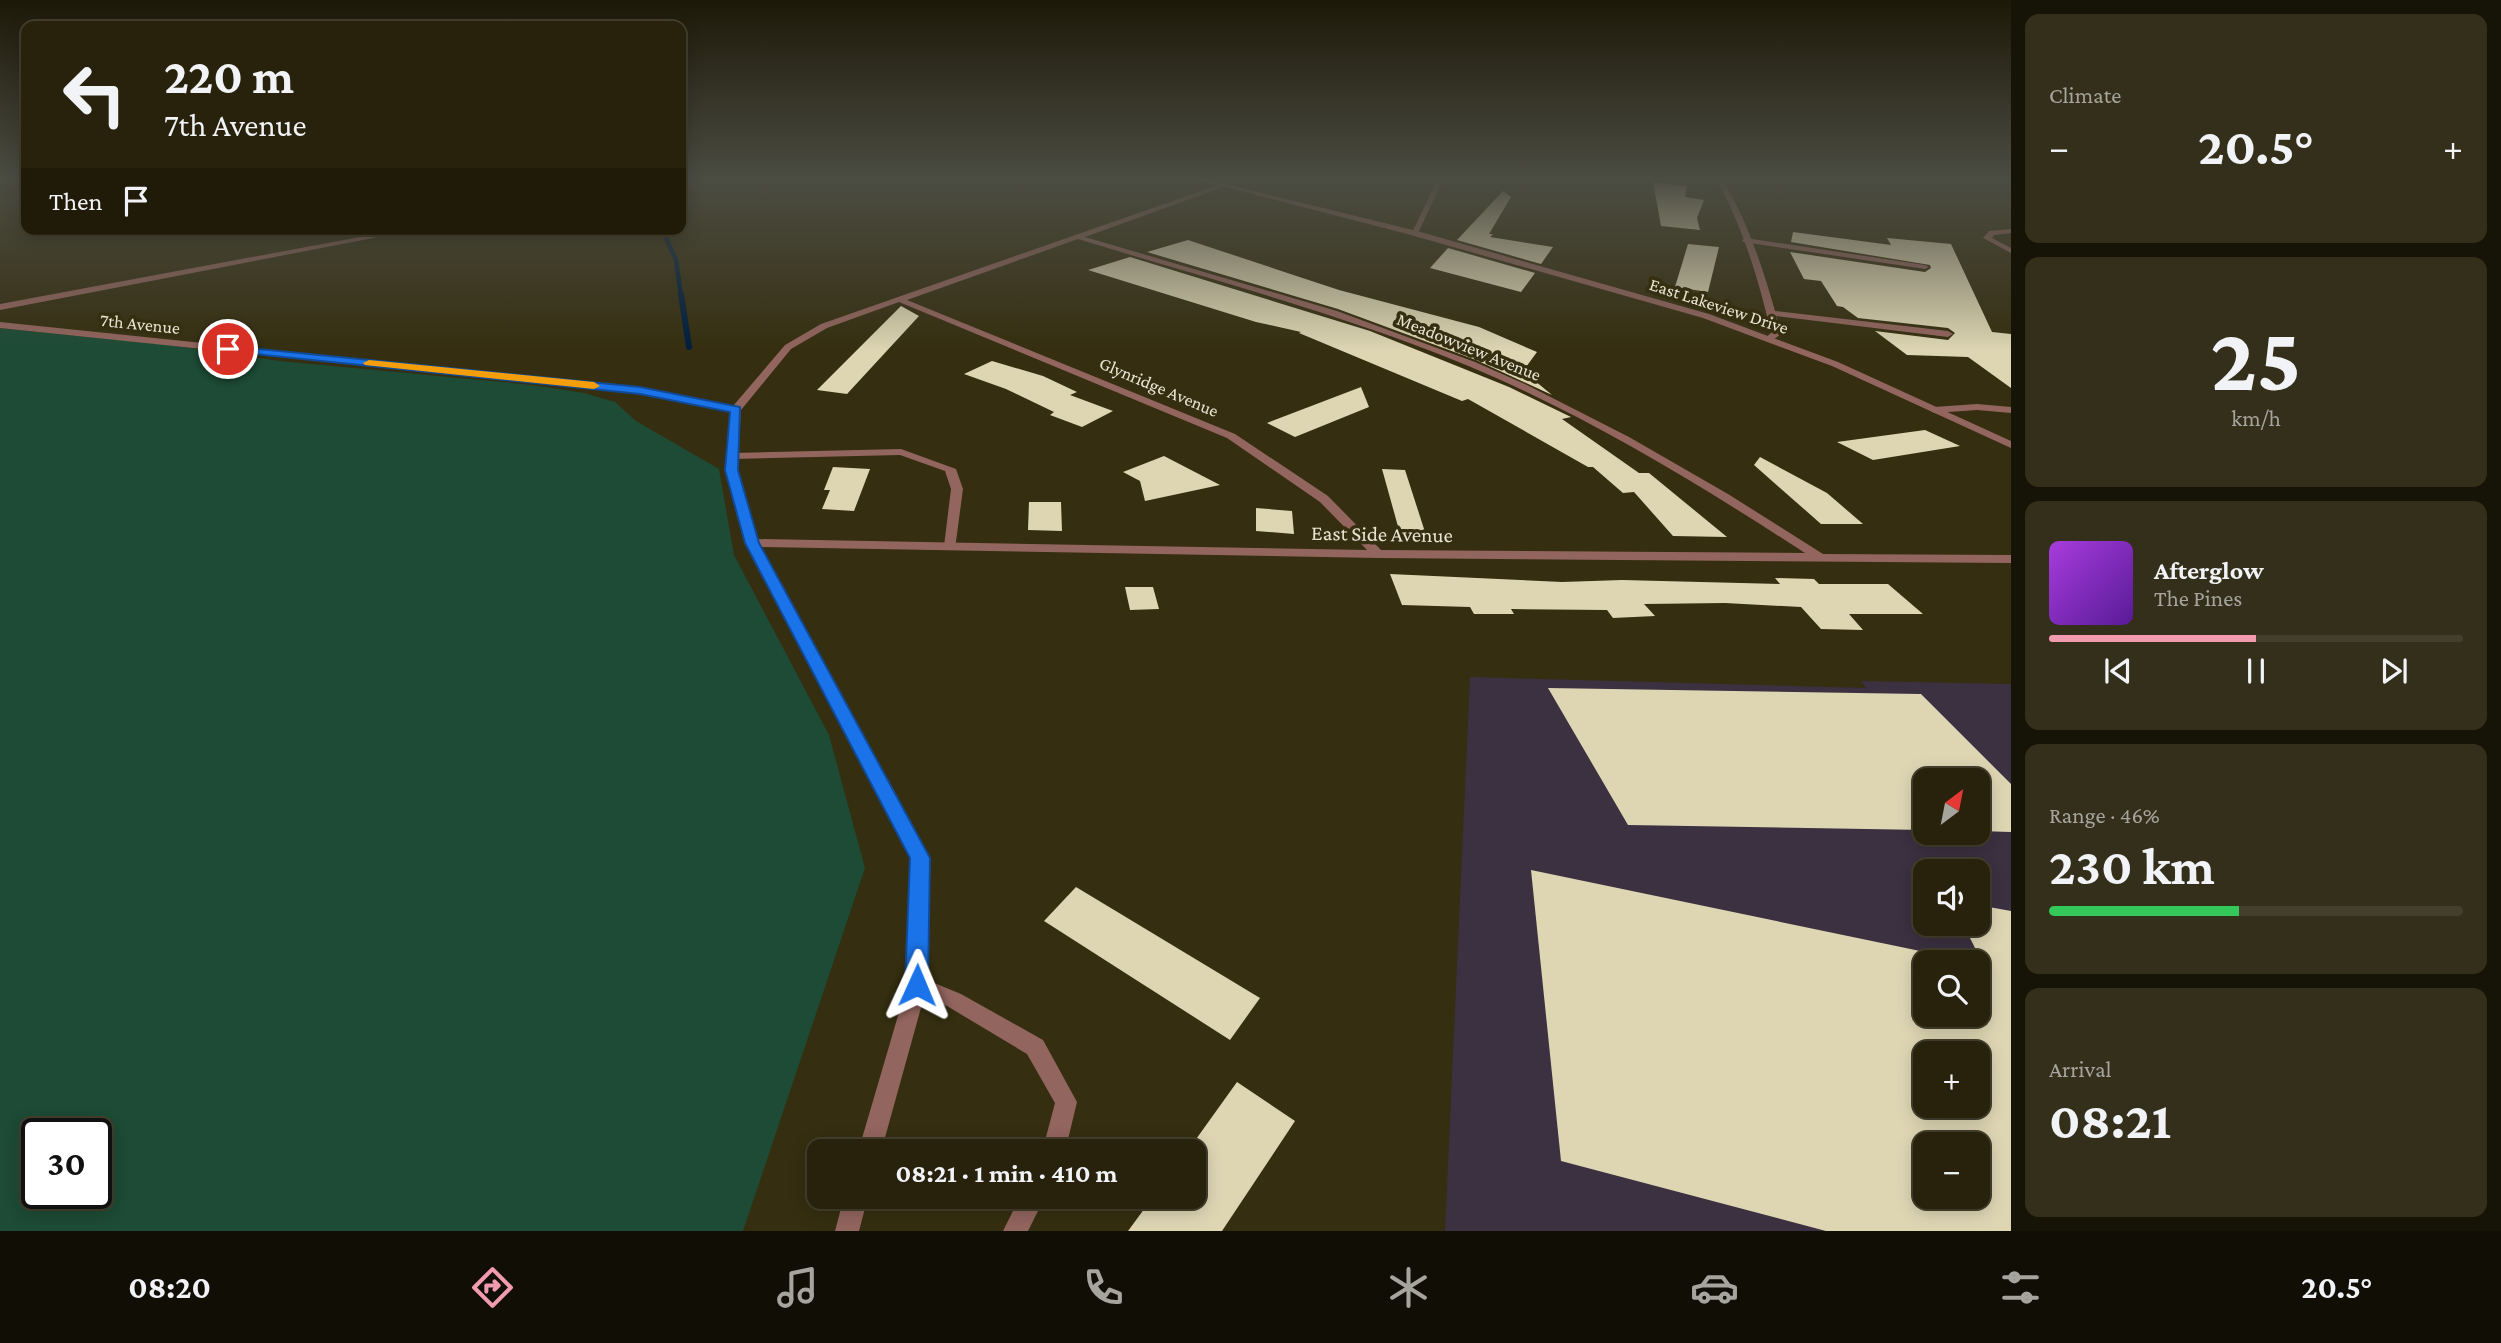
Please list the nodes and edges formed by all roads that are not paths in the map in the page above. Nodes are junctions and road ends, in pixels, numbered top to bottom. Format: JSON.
{"nodes":[{"id":1,"x":371,"y":237,"type":"edge"},
{"id":2,"x":1071,"y":237,"type":"edge"},
{"id":3,"x":1080,"y":237,"type":"edge"},
{"id":4,"x":1430,"y":237,"type":"edge"},
{"id":5,"x":1988,"y":237,"type":"edge"},
{"id":6,"x":1746,"y":240,"type":"joint"},
{"id":7,"x":2011,"y":251,"type":"edge"},
{"id":8,"x":1925,"y":267,"type":"dead end"},
{"id":9,"x":898,"y":299,"type":"junction"},
{"id":10,"x":0,"y":307,"type":"edge"},
{"id":11,"x":1772,"y":313,"type":"junction"},
{"id":12,"x":0,"y":325,"type":"edge"},
{"id":13,"x":1948,"y":334,"type":"dead end"},
{"id":14,"x":1770,"y":338,"type":"junction"},
{"id":15,"x":736,"y":410,"type":"junction"},
{"id":16,"x":1934,"y":410,"type":"junction"},
{"id":17,"x":2011,"y":410,"type":"edge"},
{"id":18,"x":2011,"y":445,"type":"edge"},
{"id":19,"x":732,"y":456,"type":"junction"},
{"id":20,"x":752,"y":543,"type":"junction"},
{"id":21,"x":950,"y":546,"type":"junction"},
{"id":22,"x":1378,"y":554,"type":"junction"},
{"id":23,"x":1821,"y":558,"type":"junction"},
{"id":24,"x":2011,"y":559,"type":"edge"},
{"id":25,"x":917,"y":985,"type":"junction"},
{"id":26,"x":873,"y":1139,"type":"edge"},
{"id":27,"x":1056,"y":1139,"type":"edge"},
{"id":28,"x":853,"y":1209,"type":"edge"},
{"id":29,"x":1027,"y":1209,"type":"edge"},
{"id":30,"x":847,"y":1231,"type":"edge"},
{"id":31,"x":1015,"y":1231,"type":"edge"}],
"edges":[{"from":1,"to":10,"type":"street"},
{"from":2,"to":9,"type":"street"},
{"from":3,"to":23,"type":"street","name":"Meadowview Avenue"},
{"from":4,"to":14,"type":"street","name":"East Lakeview Drive"},
{"from":5,"to":7,"type":"street"},
{"from":6,"to":8,"type":"street"},
{"from":6,"to":11,"type":"street"},
{"from":9,"to":15,"type":"street"},
{"from":9,"to":22,"type":"street","name":"Glynridge Avenue"},
{"from":11,"to":13,"type":"street"},
{"from":11,"to":14,"type":"street"},
{"from":12,"to":15,"type":"street","name":"7th Avenue"},
{"from":14,"to":16,"type":"street","name":"East Lakeview Drive"},
{"from":15,"to":19,"type":"street"},
{"from":16,"to":17,"type":"street"},
{"from":16,"to":18,"type":"street","name":"East Lakeview Drive"},
{"from":19,"to":20,"type":"street"},
{"from":19,"to":21,"type":"street"},
{"from":20,"to":21,"type":"street","name":"East Side Avenue"},
{"from":20,"to":25,"type":"street"},
{"from":21,"to":22,"type":"street","name":"East Side Avenue"},
{"from":22,"to":23,"type":"street","name":"East Side Avenue"},
{"from":23,"to":24,"type":"street","name":"East Side Avenue"},
{"from":25,"to":26,"type":"street"},
{"from":25,"to":27,"type":"street"},
{"from":28,"to":30,"type":"street"},
{"from":29,"to":31,"type":"street"}]}
